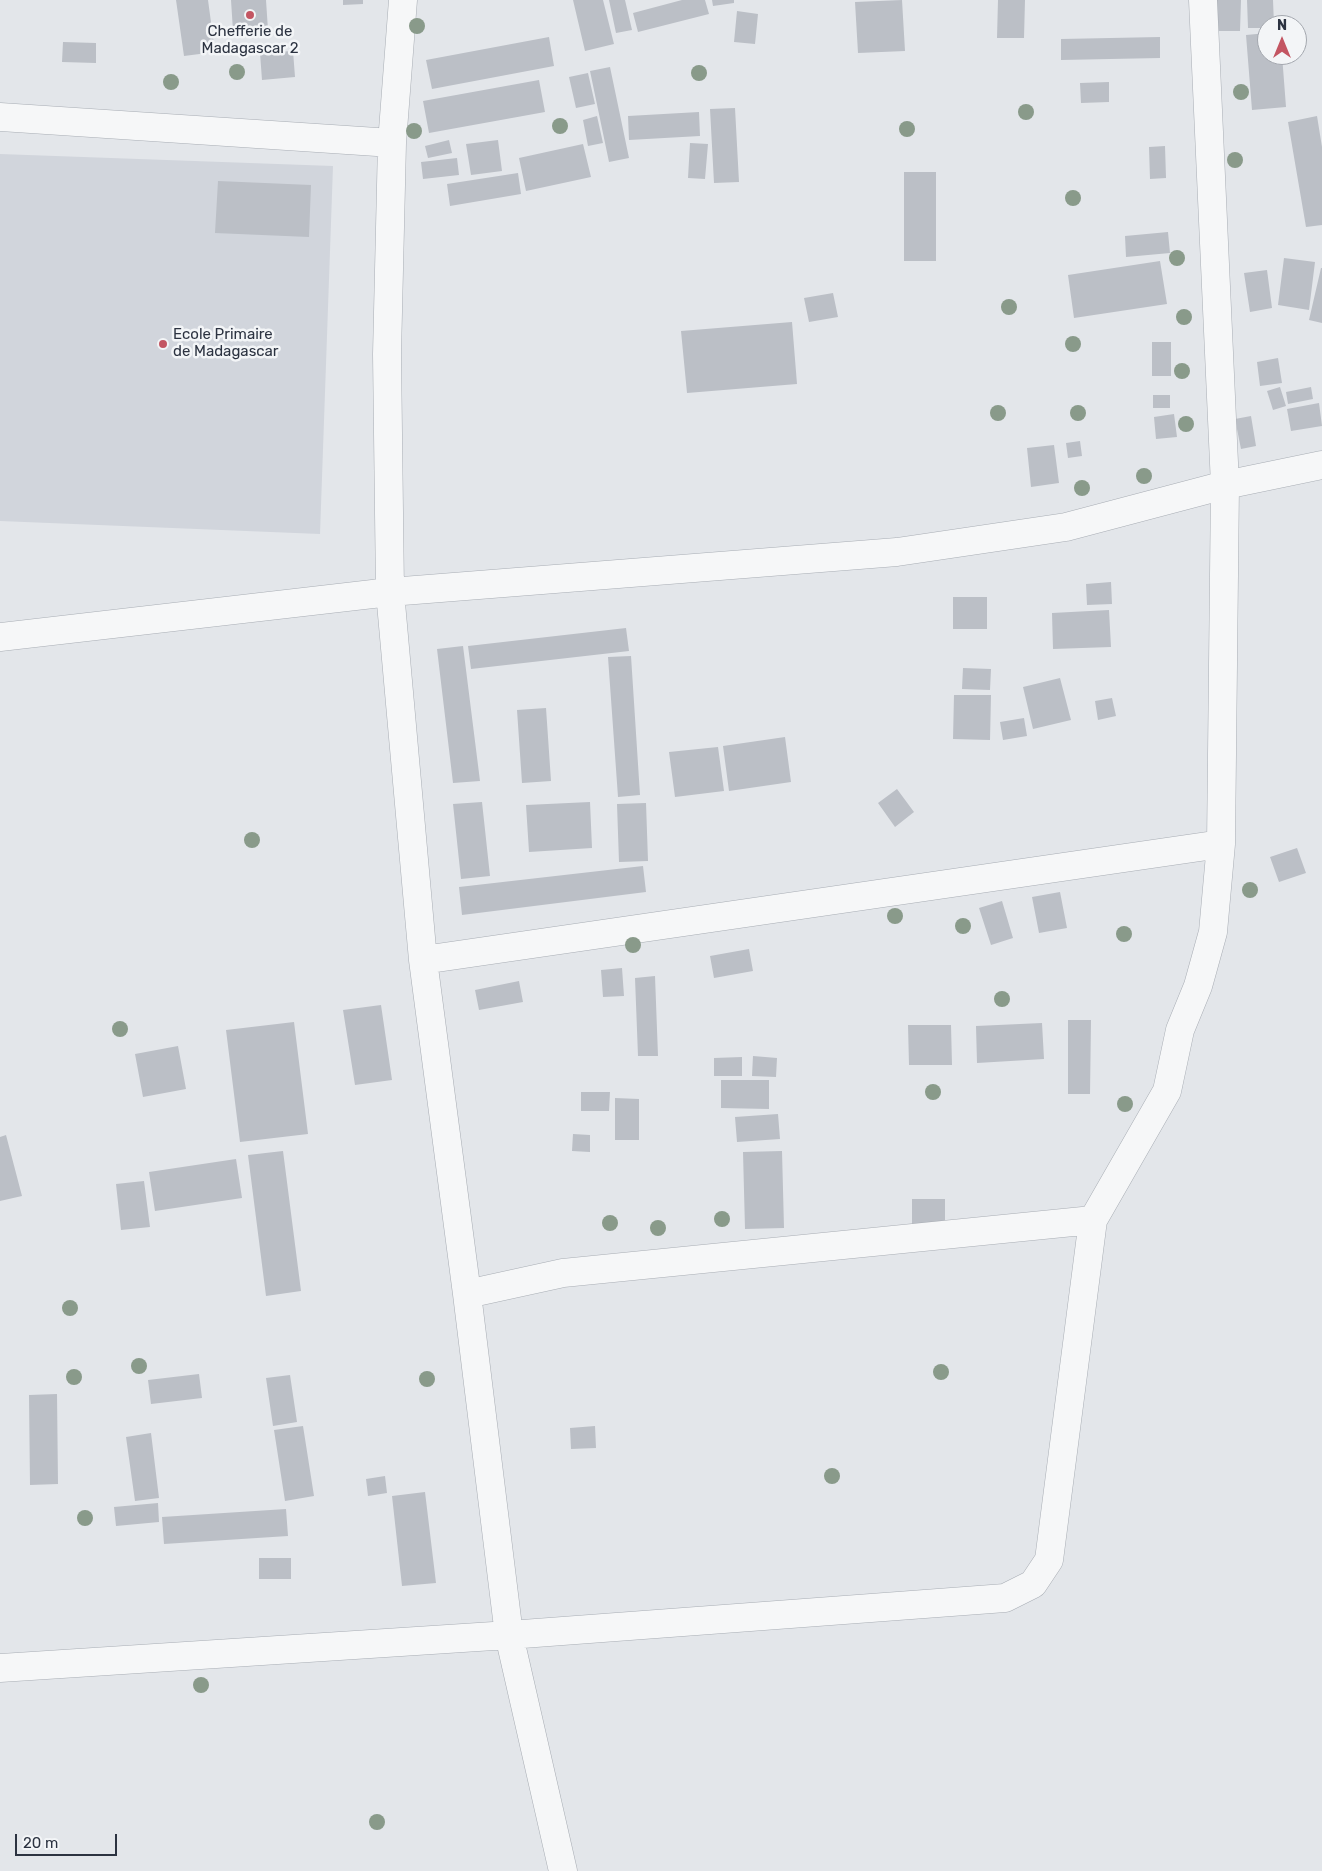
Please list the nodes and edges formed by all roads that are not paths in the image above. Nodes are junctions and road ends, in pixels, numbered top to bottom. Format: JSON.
{"nodes":[{"id":1,"x":403,"y":0,"type":"edge"},
{"id":2,"x":1203,"y":0,"type":"edge"},
{"id":3,"x":0,"y":117,"type":"edge"},
{"id":4,"x":392,"y":142,"type":"junction"},
{"id":5,"x":1322,"y":465,"type":"edge"},
{"id":6,"x":1225,"y":485,"type":"junction"},
{"id":7,"x":390,"y":592,"type":"junction"},
{"id":8,"x":0,"y":637,"type":"edge"},
{"id":9,"x":1221,"y":844,"type":"junction"},
{"id":10,"x":423,"y":960,"type":"junction"},
{"id":11,"x":1094,"y":1220,"type":"junction"},
{"id":12,"x":467,"y":1294,"type":"junction"},
{"id":13,"x":509,"y":1635,"type":"junction"},
{"id":14,"x":0,"y":1668,"type":"edge"},
{"id":15,"x":563,"y":1871,"type":"edge"}],
"edges":[{"from":1,"to":4,"type":"street"},
{"from":2,"to":6,"type":"street"},
{"from":3,"to":4,"type":"street"},
{"from":4,"to":7,"type":"street"},
{"from":5,"to":6,"type":"street"},
{"from":6,"to":7,"type":"street"},
{"from":6,"to":9,"type":"street"},
{"from":7,"to":8,"type":"street"},
{"from":7,"to":10,"type":"street"},
{"from":9,"to":10,"type":"street"},
{"from":9,"to":11,"type":"street"},
{"from":10,"to":12,"type":"street"},
{"from":11,"to":12,"type":"street"},
{"from":11,"to":13,"type":"street"},
{"from":12,"to":13,"type":"street"},
{"from":13,"to":14,"type":"street"},
{"from":13,"to":15,"type":"street"}]}
